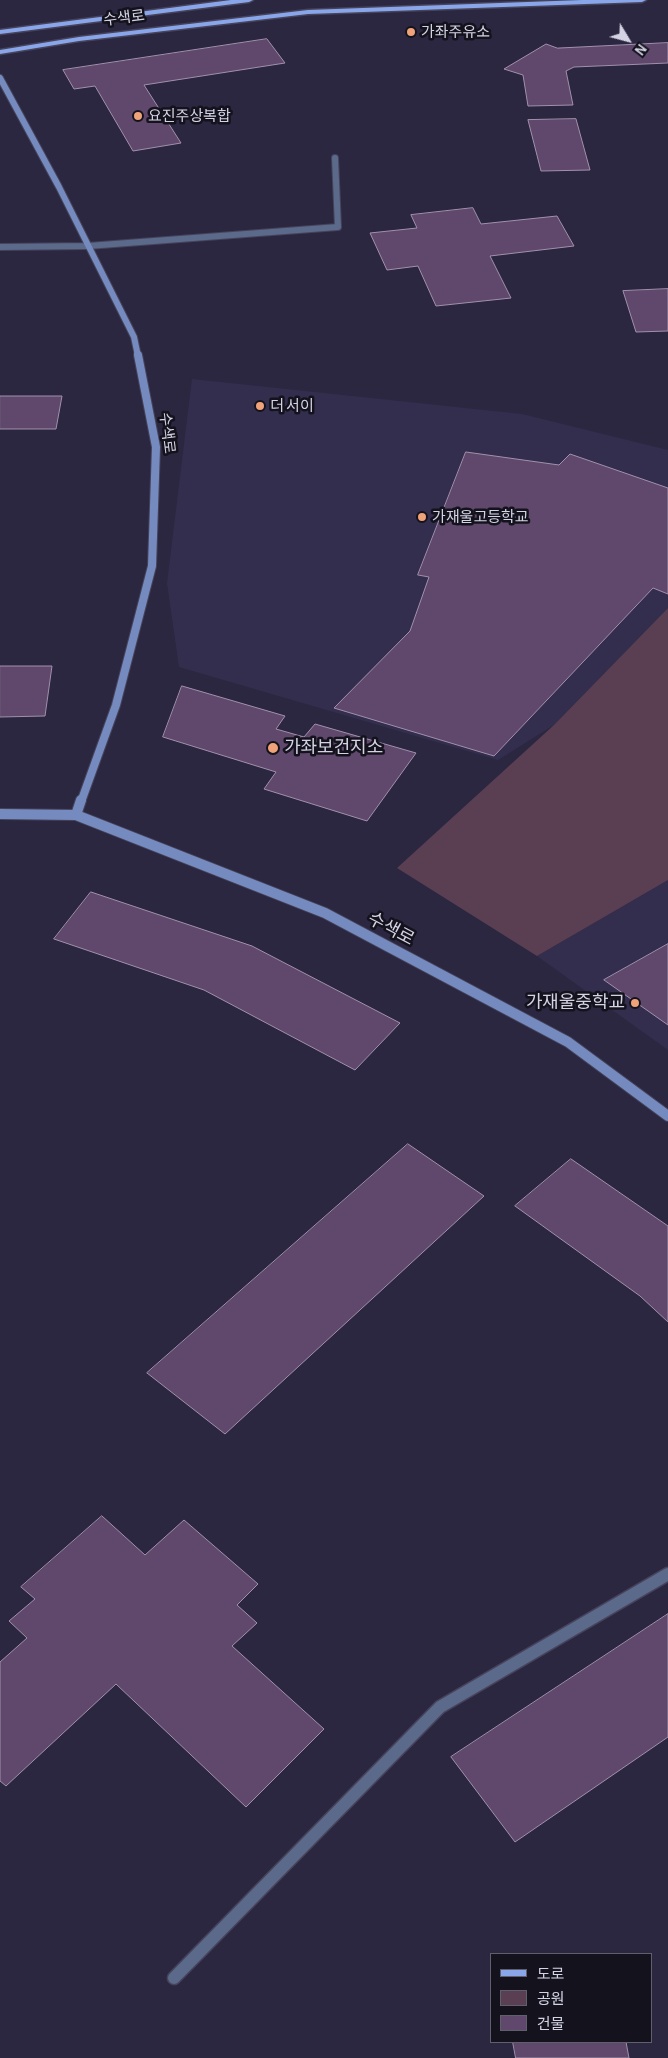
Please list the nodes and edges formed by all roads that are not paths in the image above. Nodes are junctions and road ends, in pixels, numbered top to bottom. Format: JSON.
{"nodes":[{"id":1,"x":249,"y":0,"type":"edge"},
{"id":2,"x":642,"y":0,"type":"edge"},
{"id":3,"x":0,"y":32,"type":"edge"},
{"id":4,"x":0,"y":52,"type":"edge"},
{"id":5,"x":0,"y":78,"type":"edge"},
{"id":6,"x":335,"y":158,"type":"dead end"},
{"id":7,"x":88,"y":246,"type":"junction"},
{"id":8,"x":0,"y":247,"type":"edge"},
{"id":9,"x":0,"y":814,"type":"edge"},
{"id":10,"x":76,"y":815,"type":"junction"},
{"id":11,"x":668,"y":1116,"type":"edge"},
{"id":12,"x":668,"y":1574,"type":"edge"},
{"id":13,"x":174,"y":1978,"type":"dead end"}],
"edges":[{"from":1,"to":3,"type":"main road","name":"수색로"},
{"from":2,"to":4,"type":"main road","name":"수색로"},
{"from":5,"to":7,"type":"street","name":"수색로"},
{"from":6,"to":7,"type":"street"},
{"from":7,"to":8,"type":"street"},
{"from":7,"to":10,"type":"street","name":"수색로"},
{"from":9,"to":10,"type":"street","name":"수색로"},
{"from":10,"to":11,"type":"street","name":"수색로"},
{"from":12,"to":13,"type":"street"}]}
